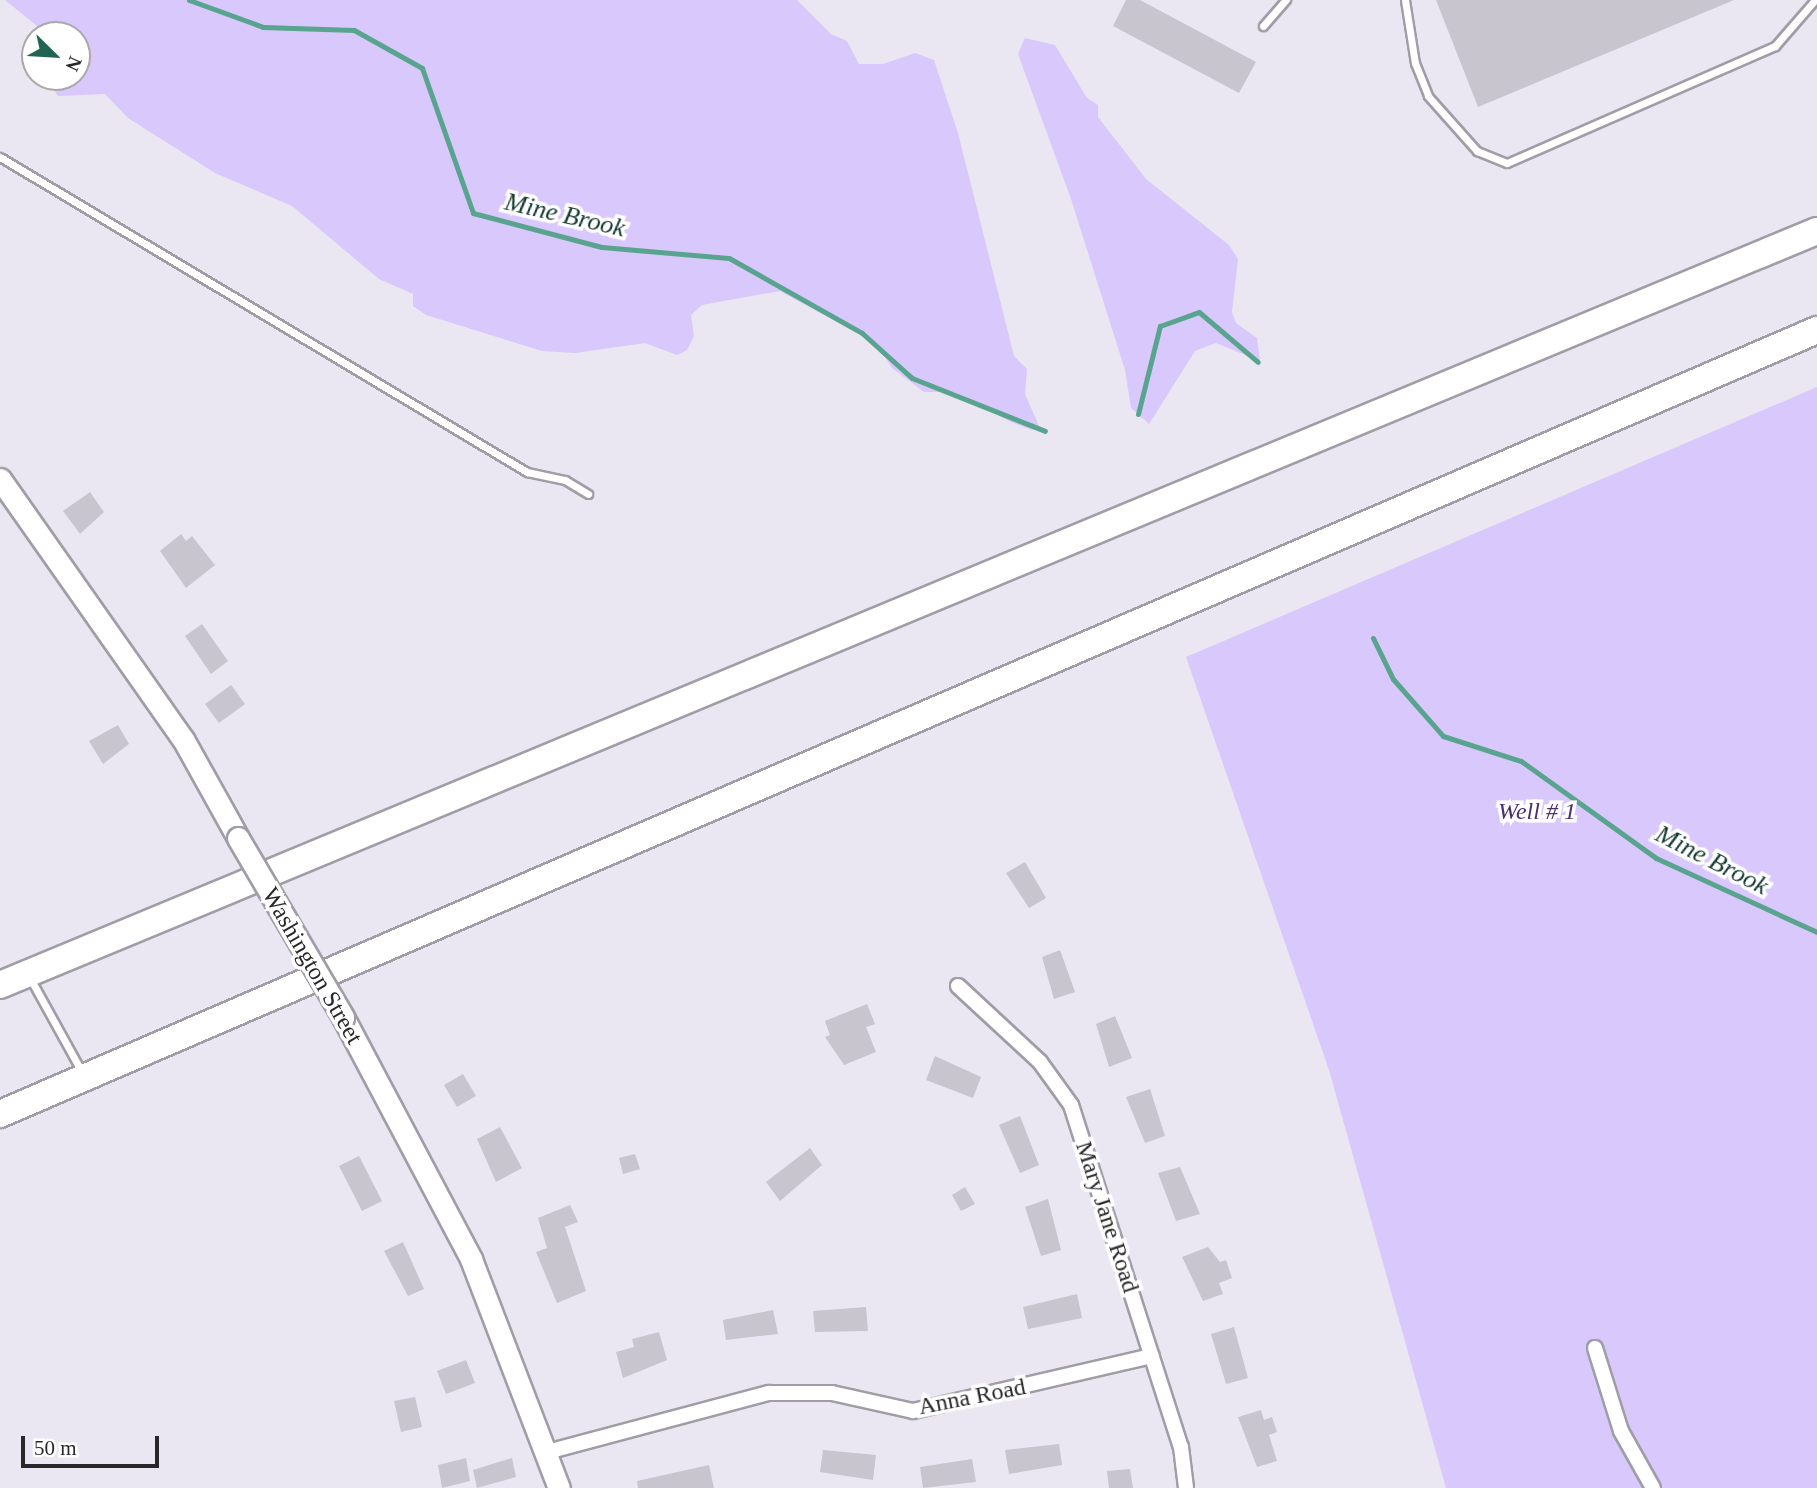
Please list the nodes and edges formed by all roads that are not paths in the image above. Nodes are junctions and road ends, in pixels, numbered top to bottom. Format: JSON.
{"nodes":[{"id":1,"x":1286,"y":0,"type":"edge"},
{"id":2,"x":1405,"y":0,"type":"edge"},
{"id":3,"x":1815,"y":0,"type":"edge"},
{"id":4,"x":1263,"y":26,"type":"dead end"},
{"id":5,"x":0,"y":157,"type":"edge"},
{"id":6,"x":1817,"y":231,"type":"edge"},
{"id":7,"x":1817,"y":330,"type":"edge"},
{"id":8,"x":0,"y":479,"type":"edge"},
{"id":9,"x":588,"y":494,"type":"dead end"},
{"id":10,"x":28,"y":974,"type":"junction"},
{"id":11,"x":0,"y":985,"type":"edge"},
{"id":12,"x":958,"y":986,"type":"dead end"},
{"id":13,"x":85,"y":1077,"type":"junction"},
{"id":14,"x":0,"y":1114,"type":"edge"},
{"id":15,"x":1595,"y":1348,"type":"dead end"},
{"id":16,"x":1152,"y":1356,"type":"junction"},
{"id":17,"x":547,"y":1452,"type":"junction"},
{"id":18,"x":559,"y":1488,"type":"edge"},
{"id":19,"x":1186,"y":1488,"type":"edge"},
{"id":20,"x":1653,"y":1488,"type":"edge"}],
"edges":[{"from":1,"to":4,"type":"lane"},
{"from":2,"to":3,"type":"lane"},
{"from":5,"to":9,"type":"lane"},
{"from":6,"to":10,"type":"highway"},
{"from":7,"to":13,"type":"highway"},
{"from":8,"to":17,"type":"main road","name":"Washington Street","bridge":true},
{"from":10,"to":11,"type":"highway"},
{"from":10,"to":13,"type":"lane"},
{"from":12,"to":16,"type":"street","name":"Mary Jane Road"},
{"from":13,"to":14,"type":"highway"},
{"from":15,"to":20,"type":"street"},
{"from":16,"to":17,"type":"street","name":"Anna Road"},
{"from":16,"to":19,"type":"street","name":"Mary Jane Road"},
{"from":17,"to":18,"type":"main road","name":"Washington Street"}]}
